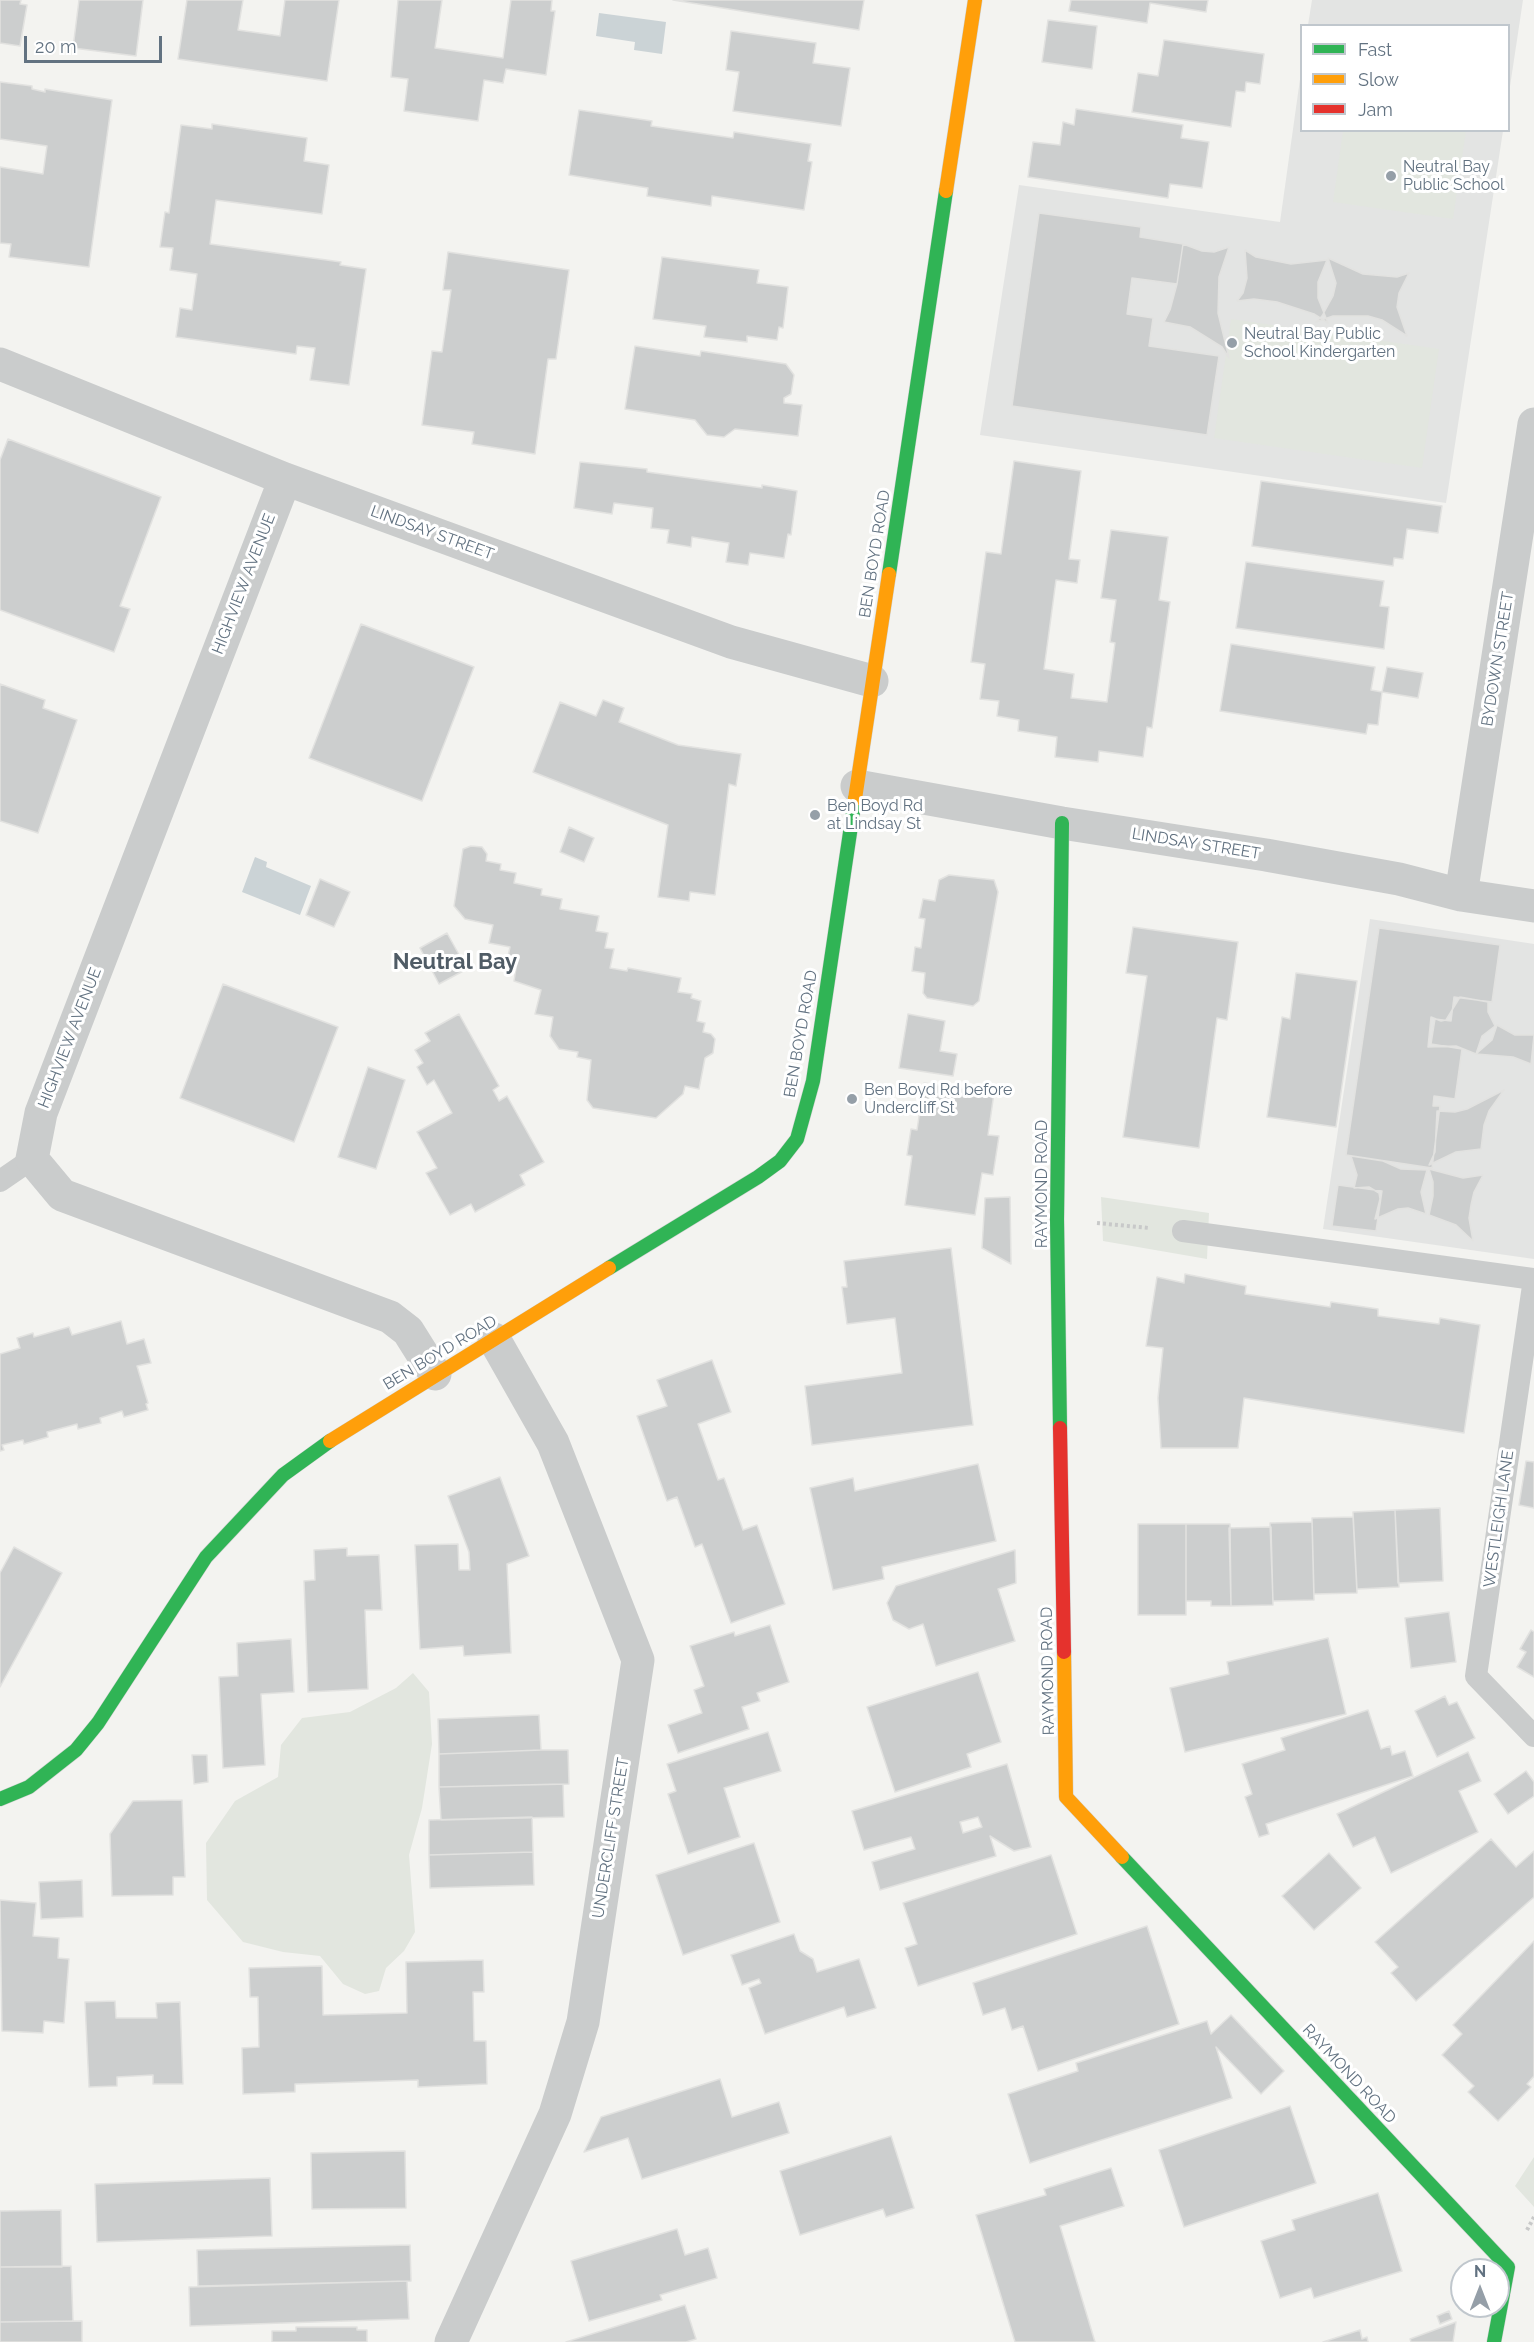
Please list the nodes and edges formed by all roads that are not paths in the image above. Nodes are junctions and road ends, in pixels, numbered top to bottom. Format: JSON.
{"nodes":[{"id":1,"x":975,"y":0,"type":"edge"},
{"id":2,"x":0,"y":364,"type":"edge"},
{"id":3,"x":1534,"y":424,"type":"edge"},
{"id":4,"x":285,"y":479,"type":"junction"},
{"id":5,"x":872,"y":681,"type":"junction"},
{"id":6,"x":857,"y":786,"type":"junction"},
{"id":7,"x":1062,"y":823,"type":"junction"},
{"id":8,"x":1461,"y":895,"type":"junction"},
{"id":9,"x":1534,"y":906,"type":"edge"},
{"id":10,"x":32,"y":1159,"type":"junction"},
{"id":11,"x":0,"y":1181,"type":"edge"},
{"id":12,"x":1183,"y":1231,"type":"road end"},
{"id":13,"x":1534,"y":1279,"type":"edge"},
{"id":14,"x":494,"y":1339,"type":"junction"},
{"id":15,"x":435,"y":1374,"type":"junction"},
{"id":16,"x":1534,"y":1736,"type":"edge"},
{"id":17,"x":0,"y":1799,"type":"edge"},
{"id":18,"x":451,"y":2342,"type":"edge"},
{"id":19,"x":1494,"y":2342,"type":"edge"}],
"edges":[{"from":1,"to":5,"type":"street","name":"BEN BOYD ROAD"},
{"from":2,"to":4,"type":"street","name":"LINDSAY STREET"},
{"from":3,"to":8,"type":"street","name":"BYDOWN STREET"},
{"from":4,"to":5,"type":"street","name":"LINDSAY STREET"},
{"from":4,"to":10,"type":"street","name":"HIGHVIEW AVENUE"},
{"from":5,"to":6,"type":"street","name":"BEN BOYD ROAD"},
{"from":6,"to":7,"type":"street","name":"LINDSAY STREET"},
{"from":6,"to":14,"type":"street","name":"BEN BOYD ROAD"},
{"from":7,"to":8,"type":"street","name":"LINDSAY STREET"},
{"from":7,"to":19,"type":"street","name":"RAYMOND ROAD"},
{"from":8,"to":9,"type":"street","name":"LINDSAY STREET"},
{"from":10,"to":11,"type":"lane"},
{"from":10,"to":15,"type":"street"},
{"from":12,"to":13,"type":"lane","name":"WESTLEIGH LANE"},
{"from":13,"to":16,"type":"lane","name":"WESTLEIGH LANE"},
{"from":14,"to":15,"type":"street","name":"BEN BOYD ROAD"},
{"from":14,"to":18,"type":"street","name":"UNDERCLIFF STREET"},
{"from":15,"to":17,"type":"street","name":"BEN BOYD ROAD"}]}
